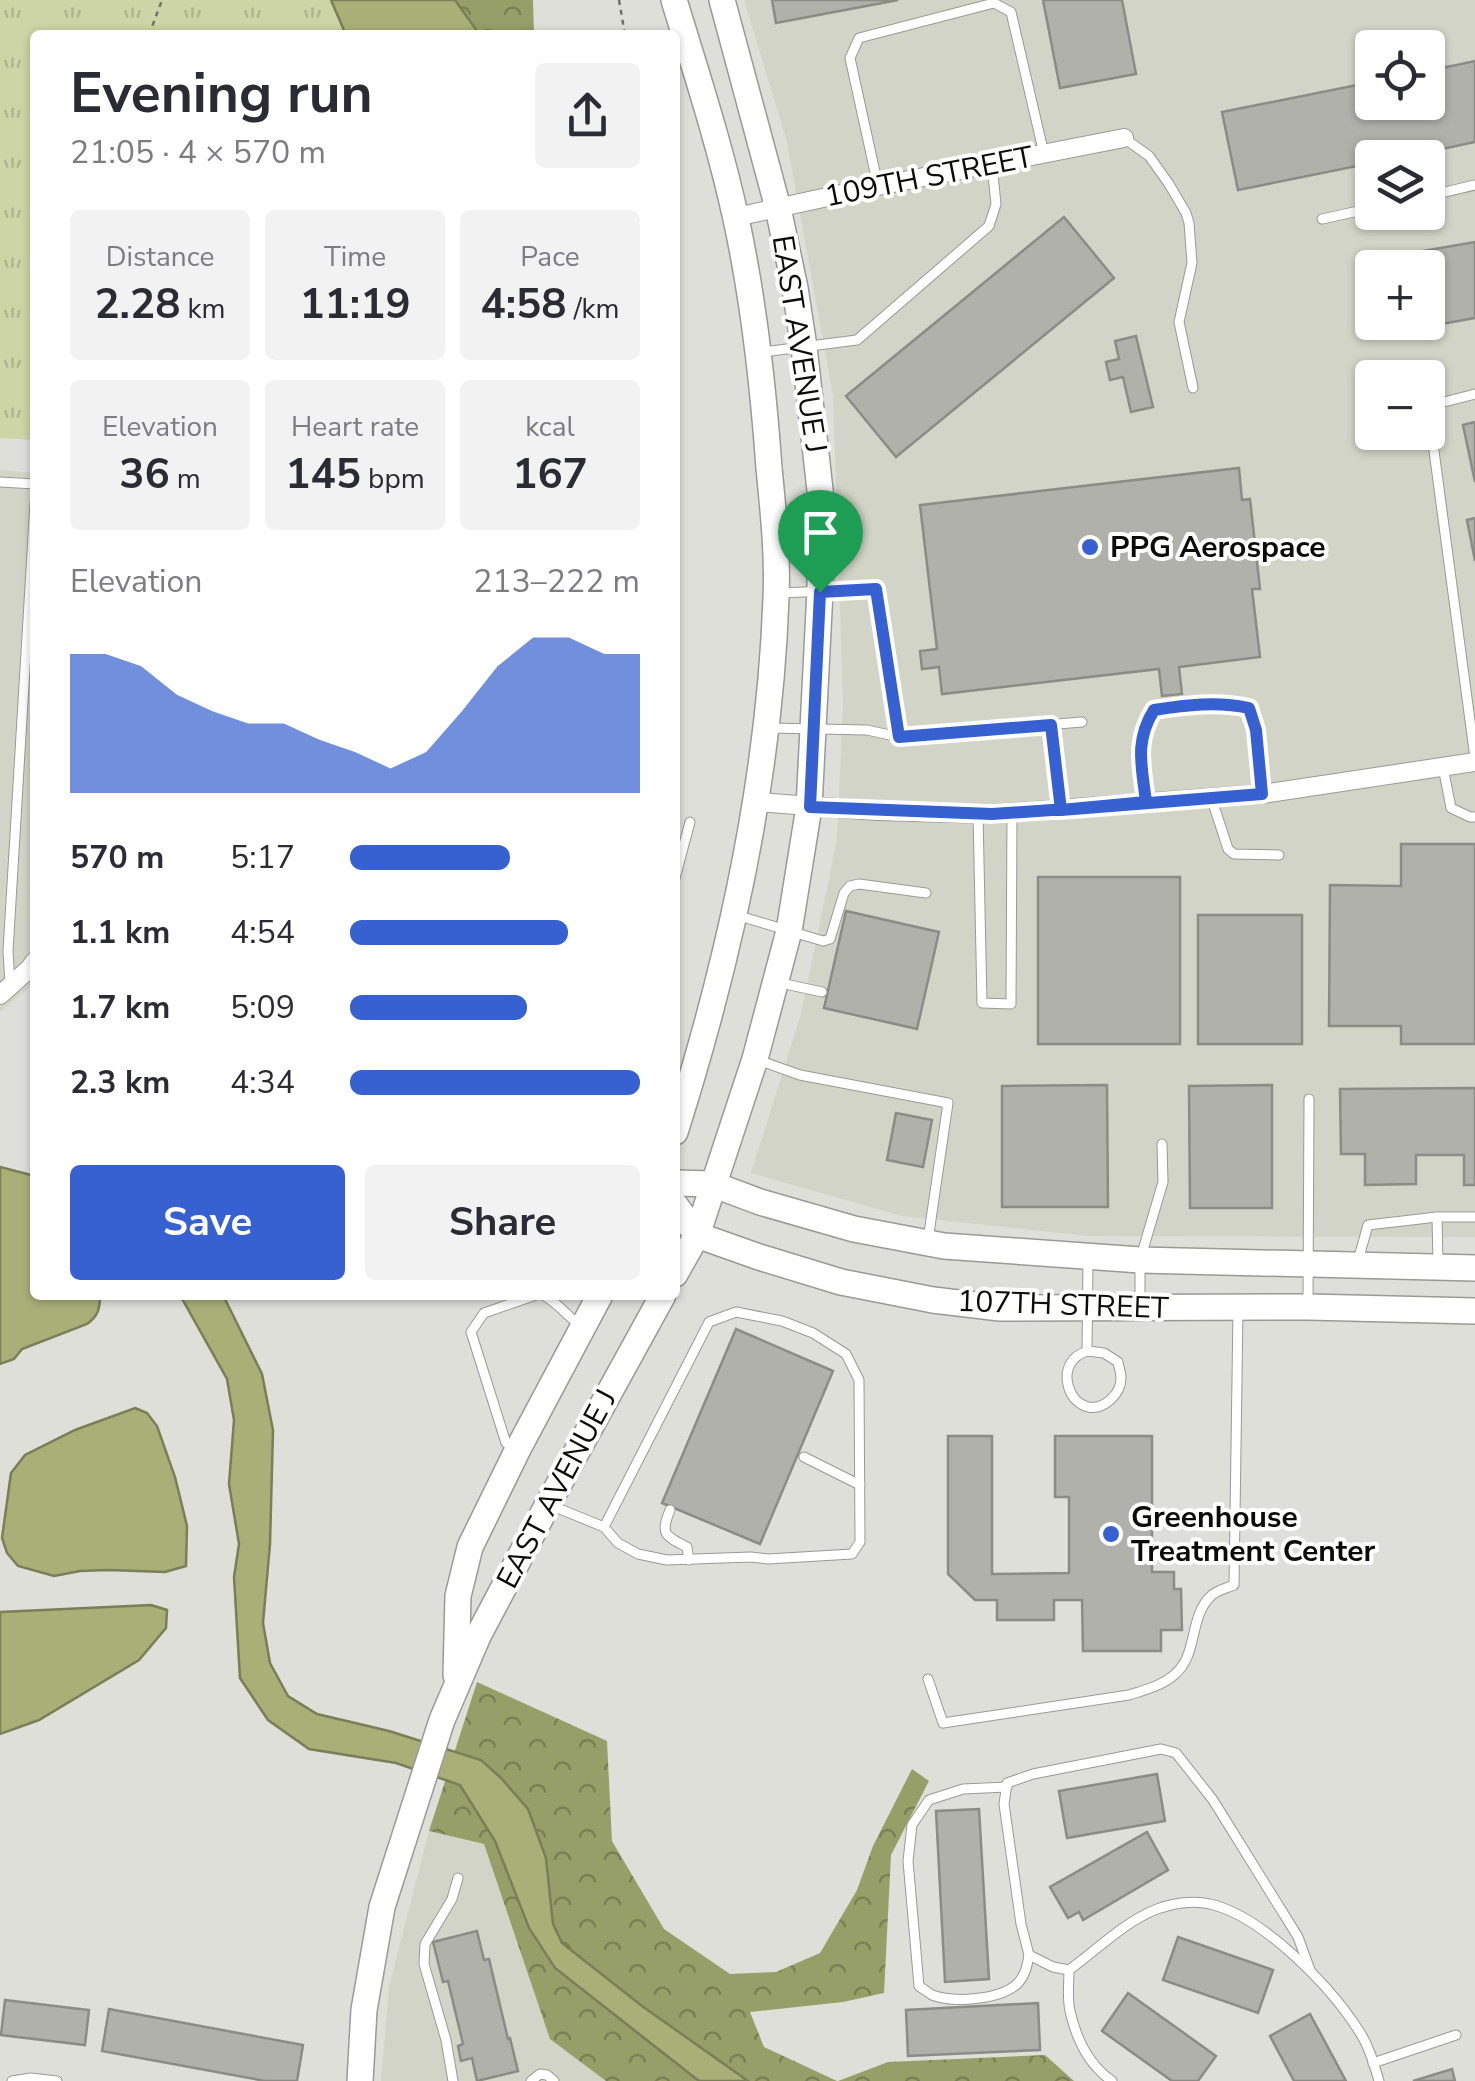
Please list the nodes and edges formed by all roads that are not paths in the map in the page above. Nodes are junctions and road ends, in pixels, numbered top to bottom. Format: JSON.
{"nodes":[{"id":1,"x":674,"y":0,"type":"edge"},
{"id":2,"x":722,"y":0,"type":"edge"},
{"id":3,"x":1124,"y":138,"type":"joint"},
{"id":4,"x":1044,"y":154,"type":"junction"},
{"id":5,"x":992,"y":164,"type":"junction"},
{"id":6,"x":1475,"y":185,"type":"edge"},
{"id":7,"x":878,"y":186,"type":"junction"},
{"id":8,"x":1445,"y":192,"type":"edge"},
{"id":9,"x":778,"y":208,"type":"junction"},
{"id":10,"x":1355,"y":212,"type":"edge"},
{"id":11,"x":736,"y":217,"type":"junction"},
{"id":12,"x":1322,"y":220,"type":"dead end"},
{"id":13,"x":804,"y":347,"type":"junction"},
{"id":14,"x":759,"y":353,"type":"junction"},
{"id":15,"x":1193,"y":388,"type":"dead end"},
{"id":16,"x":1475,"y":394,"type":"edge"},
{"id":17,"x":0,"y":482,"type":"edge"},
{"id":18,"x":30,"y":484,"type":"edge"},
{"id":19,"x":30,"y":586,"type":"edge"},
{"id":20,"x":820,"y":592,"type":"junction"},
{"id":21,"x":776,"y":593,"type":"junction"},
{"id":22,"x":1082,"y":722,"type":"dead end"},
{"id":23,"x":1051,"y":725,"type":"junction"},
{"id":24,"x":767,"y":728,"type":"junction"},
{"id":25,"x":814,"y":729,"type":"junction"},
{"id":26,"x":899,"y":737,"type":"junction"},
{"id":27,"x":1475,"y":760,"type":"edge"},
{"id":28,"x":1443,"y":767,"type":"junction"},
{"id":29,"x":1262,"y":794,"type":"junction"},
{"id":30,"x":1212,"y":798,"type":"junction"},
{"id":31,"x":756,"y":802,"type":"junction"},
{"id":32,"x":1146,"y":802,"type":"junction"},
{"id":33,"x":810,"y":807,"type":"junction"},
{"id":34,"x":1061,"y":810,"type":"junction"},
{"id":35,"x":1012,"y":813,"type":"junction"},
{"id":36,"x":978,"y":814,"type":"junction"},
{"id":37,"x":1475,"y":817,"type":"edge"},
{"id":38,"x":690,"y":822,"type":"dead end"},
{"id":39,"x":1279,"y":854,"type":"dead end"},
{"id":40,"x":680,"y":859,"type":"edge"},
{"id":41,"x":926,"y":892,"type":"dead end"},
{"id":42,"x":734,"y":914,"type":"junction"},
{"id":43,"x":789,"y":931,"type":"junction"},
{"id":44,"x":30,"y":966,"type":"edge"},
{"id":45,"x":774,"y":982,"type":"junction"},
{"id":46,"x":5,"y":990,"type":"edge"},
{"id":47,"x":822,"y":992,"type":"dead end"},
{"id":48,"x":754,"y":1059,"type":"junction"},
{"id":49,"x":1309,"y":1099,"type":"dead end"},
{"id":50,"x":680,"y":1116,"type":"edge"},
{"id":51,"x":1162,"y":1144,"type":"dead end"},
{"id":52,"x":680,"y":1184,"type":"edge"},
{"id":53,"x":712,"y":1184,"type":"junction"},
{"id":54,"x":680,"y":1212,"type":"edge"},
{"id":55,"x":1437,"y":1217,"type":"junction"},
{"id":56,"x":1475,"y":1217,"type":"edge"},
{"id":57,"x":696,"y":1235,"type":"junction"},
{"id":58,"x":928,"y":1243,"type":"junction"},
{"id":59,"x":1088,"y":1258,"type":"junction"},
{"id":60,"x":1140,"y":1260,"type":"junction"},
{"id":61,"x":1308,"y":1263,"type":"junction"},
{"id":62,"x":680,"y":1265,"type":"edge"},
{"id":63,"x":1357,"y":1265,"type":"junction"},
{"id":64,"x":1438,"y":1267,"type":"junction"},
{"id":65,"x":1475,"y":1268,"type":"edge"},
{"id":66,"x":524,"y":1300,"type":"edge"},
{"id":67,"x":553,"y":1300,"type":"edge"},
{"id":68,"x":597,"y":1300,"type":"edge"},
{"id":69,"x":660,"y":1300,"type":"edge"},
{"id":70,"x":1087,"y":1307,"type":"junction"},
{"id":71,"x":1308,"y":1307,"type":"junction"},
{"id":72,"x":1140,"y":1308,"type":"junction"},
{"id":73,"x":1238,"y":1308,"type":"junction"},
{"id":74,"x":1475,"y":1311,"type":"edge"},
{"id":75,"x":583,"y":1327,"type":"junction"},
{"id":76,"x":1086,"y":1350,"type":"junction"},
{"id":77,"x":518,"y":1449,"type":"junction"},
{"id":78,"x":804,"y":1457,"type":"dead end"},
{"id":79,"x":860,"y":1485,"type":"junction"},
{"id":80,"x":548,"y":1504,"type":"junction"},
{"id":81,"x":670,"y":1510,"type":"dead end"},
{"id":82,"x":604,"y":1527,"type":"junction"},
{"id":83,"x":689,"y":1560,"type":"junction"},
{"id":84,"x":928,"y":1679,"type":"dead end"},
{"id":85,"x":456,"y":1685,"type":"junction"},
{"id":86,"x":1006,"y":1787,"type":"junction"},
{"id":87,"x":458,"y":1878,"type":"dead end"},
{"id":88,"x":1029,"y":1956,"type":"junction"},
{"id":89,"x":1070,"y":1970,"type":"junction"},
{"id":90,"x":1310,"y":1970,"type":"junction"},
{"id":91,"x":1456,"y":2035,"type":"dead end"},
{"id":92,"x":1373,"y":2063,"type":"junction"},
{"id":93,"x":12,"y":2081,"type":"edge"},
{"id":94,"x":57,"y":2081,"type":"edge"},
{"id":95,"x":360,"y":2081,"type":"edge"},
{"id":96,"x":452,"y":2081,"type":"edge"},
{"id":97,"x":531,"y":2081,"type":"edge"},
{"id":98,"x":554,"y":2081,"type":"edge"},
{"id":99,"x":1112,"y":2081,"type":"edge"},
{"id":100,"x":1379,"y":2081,"type":"edge"}],
"edges":[{"from":1,"to":11,"type":"street","name":"EAST AVENUE J"},
{"from":2,"to":9,"type":"street","name":"EAST AVENUE J"},
{"from":3,"to":4,"type":"street","name":"109TH STREET"},
{"from":3,"to":15,"type":"lane"},
{"from":4,"to":5,"type":"street","name":"109TH STREET"},
{"from":4,"to":7,"type":"lane"},
{"from":5,"to":7,"type":"street","name":"109TH STREET"},
{"from":5,"to":13,"type":"lane"},
{"from":6,"to":8,"type":"lane"},
{"from":7,"to":9,"type":"street","name":"109TH STREET"},
{"from":9,"to":11,"type":"street","name":"109TH STREET"},
{"from":9,"to":13,"type":"street","name":"EAST AVENUE J"},
{"from":10,"to":12,"type":"lane"},
{"from":11,"to":14,"type":"street","name":"EAST AVENUE J"},
{"from":13,"to":14,"type":"lane"},
{"from":13,"to":20,"type":"street","name":"EAST AVENUE J"},
{"from":14,"to":21,"type":"street","name":"EAST AVENUE J"},
{"from":16,"to":27,"type":"lane"},
{"from":17,"to":18,"type":"lane"},
{"from":19,"to":46,"type":"lane"},
{"from":20,"to":21,"type":"lane"},
{"from":20,"to":25,"type":"street","name":"EAST AVENUE J"},
{"from":20,"to":26,"type":"lane"},
{"from":21,"to":24,"type":"street","name":"EAST AVENUE J"},
{"from":22,"to":23,"type":"lane"},
{"from":23,"to":26,"type":"lane"},
{"from":23,"to":34,"type":"lane"},
{"from":24,"to":25,"type":"lane"},
{"from":24,"to":31,"type":"street","name":"EAST AVENUE J"},
{"from":25,"to":26,"type":"lane"},
{"from":25,"to":33,"type":"street","name":"EAST AVENUE J"},
{"from":27,"to":28,"type":"street"},
{"from":28,"to":29,"type":"street"},
{"from":28,"to":37,"type":"lane"},
{"from":29,"to":30,"type":"street"},
{"from":29,"to":32,"type":"lane"},
{"from":30,"to":32,"type":"street"},
{"from":30,"to":39,"type":"lane"},
{"from":31,"to":33,"type":"street"},
{"from":31,"to":42,"type":"street","name":"EAST AVENUE J"},
{"from":32,"to":34,"type":"street"},
{"from":33,"to":36,"type":"street"},
{"from":33,"to":43,"type":"street","name":"EAST AVENUE J"},
{"from":34,"to":35,"type":"street"},
{"from":35,"to":36,"type":"street"},
{"from":35,"to":36,"type":"lane"},
{"from":38,"to":40,"type":"lane"},
{"from":41,"to":43,"type":"lane"},
{"from":42,"to":43,"type":"lane"},
{"from":42,"to":50,"type":"street","name":"EAST AVENUE J"},
{"from":43,"to":45,"type":"street","name":"EAST AVENUE J"},
{"from":44,"to":46,"type":"street"},
{"from":45,"to":47,"type":"lane"},
{"from":45,"to":48,"type":"street","name":"EAST AVENUE J"},
{"from":48,"to":53,"type":"street","name":"EAST AVENUE J"},
{"from":48,"to":58,"type":"lane"},
{"from":49,"to":61,"type":"lane"},
{"from":51,"to":60,"type":"lane"},
{"from":52,"to":53,"type":"street","name":"107TH STREET"},
{"from":53,"to":57,"type":"street","name":"EAST AVENUE J"},
{"from":53,"to":58,"type":"street","name":"107TH STREET"},
{"from":54,"to":57,"type":"street"},
{"from":55,"to":56,"type":"lane"},
{"from":55,"to":63,"type":"lane"},
{"from":55,"to":64,"type":"lane"},
{"from":57,"to":62,"type":"street","name":"EAST AVENUE J"},
{"from":57,"to":70,"type":"street","name":"107TH STREET"},
{"from":58,"to":59,"type":"street","name":"107TH STREET"},
{"from":59,"to":60,"type":"street","name":"107TH STREET"},
{"from":59,"to":70,"type":"lane"},
{"from":60,"to":61,"type":"street","name":"107TH STREET"},
{"from":60,"to":72,"type":"lane"},
{"from":61,"to":63,"type":"street","name":"107TH STREET"},
{"from":61,"to":71,"type":"lane"},
{"from":63,"to":64,"type":"street","name":"107TH STREET"},
{"from":64,"to":65,"type":"street","name":"107TH STREET"},
{"from":66,"to":77,"type":"lane"},
{"from":67,"to":75,"type":"lane"},
{"from":68,"to":75,"type":"street","name":"EAST AVENUE J"},
{"from":69,"to":80,"type":"street","name":"EAST AVENUE J"},
{"from":70,"to":72,"type":"street","name":"107TH STREET"},
{"from":70,"to":76,"type":"lane"},
{"from":71,"to":73,"type":"street","name":"107TH STREET"},
{"from":71,"to":74,"type":"street","name":"107TH STREET"},
{"from":72,"to":73,"type":"street","name":"107TH STREET"},
{"from":73,"to":84,"type":"lane"},
{"from":75,"to":77,"type":"street","name":"EAST AVENUE J"},
{"from":76,"to":76,"type":"lane"},
{"from":77,"to":85,"type":"street","name":"EAST AVENUE J"},
{"from":78,"to":79,"type":"lane"},
{"from":79,"to":82,"type":"lane"},
{"from":79,"to":83,"type":"lane"},
{"from":80,"to":82,"type":"lane"},
{"from":80,"to":85,"type":"street","name":"EAST AVENUE J"},
{"from":81,"to":83,"type":"lane"},
{"from":82,"to":83,"type":"lane"},
{"from":85,"to":95,"type":"street","name":"EAST AVENUE J"},
{"from":86,"to":88,"type":"lane"},
{"from":86,"to":88,"type":"lane"},
{"from":86,"to":90,"type":"lane"},
{"from":87,"to":96,"type":"lane"},
{"from":88,"to":89,"type":"lane"},
{"from":89,"to":90,"type":"lane"},
{"from":89,"to":99,"type":"lane"},
{"from":90,"to":92,"type":"lane"},
{"from":91,"to":92,"type":"lane"},
{"from":92,"to":100,"type":"lane"},
{"from":93,"to":94,"type":"lane"},
{"from":97,"to":98,"type":"lane"}]}
